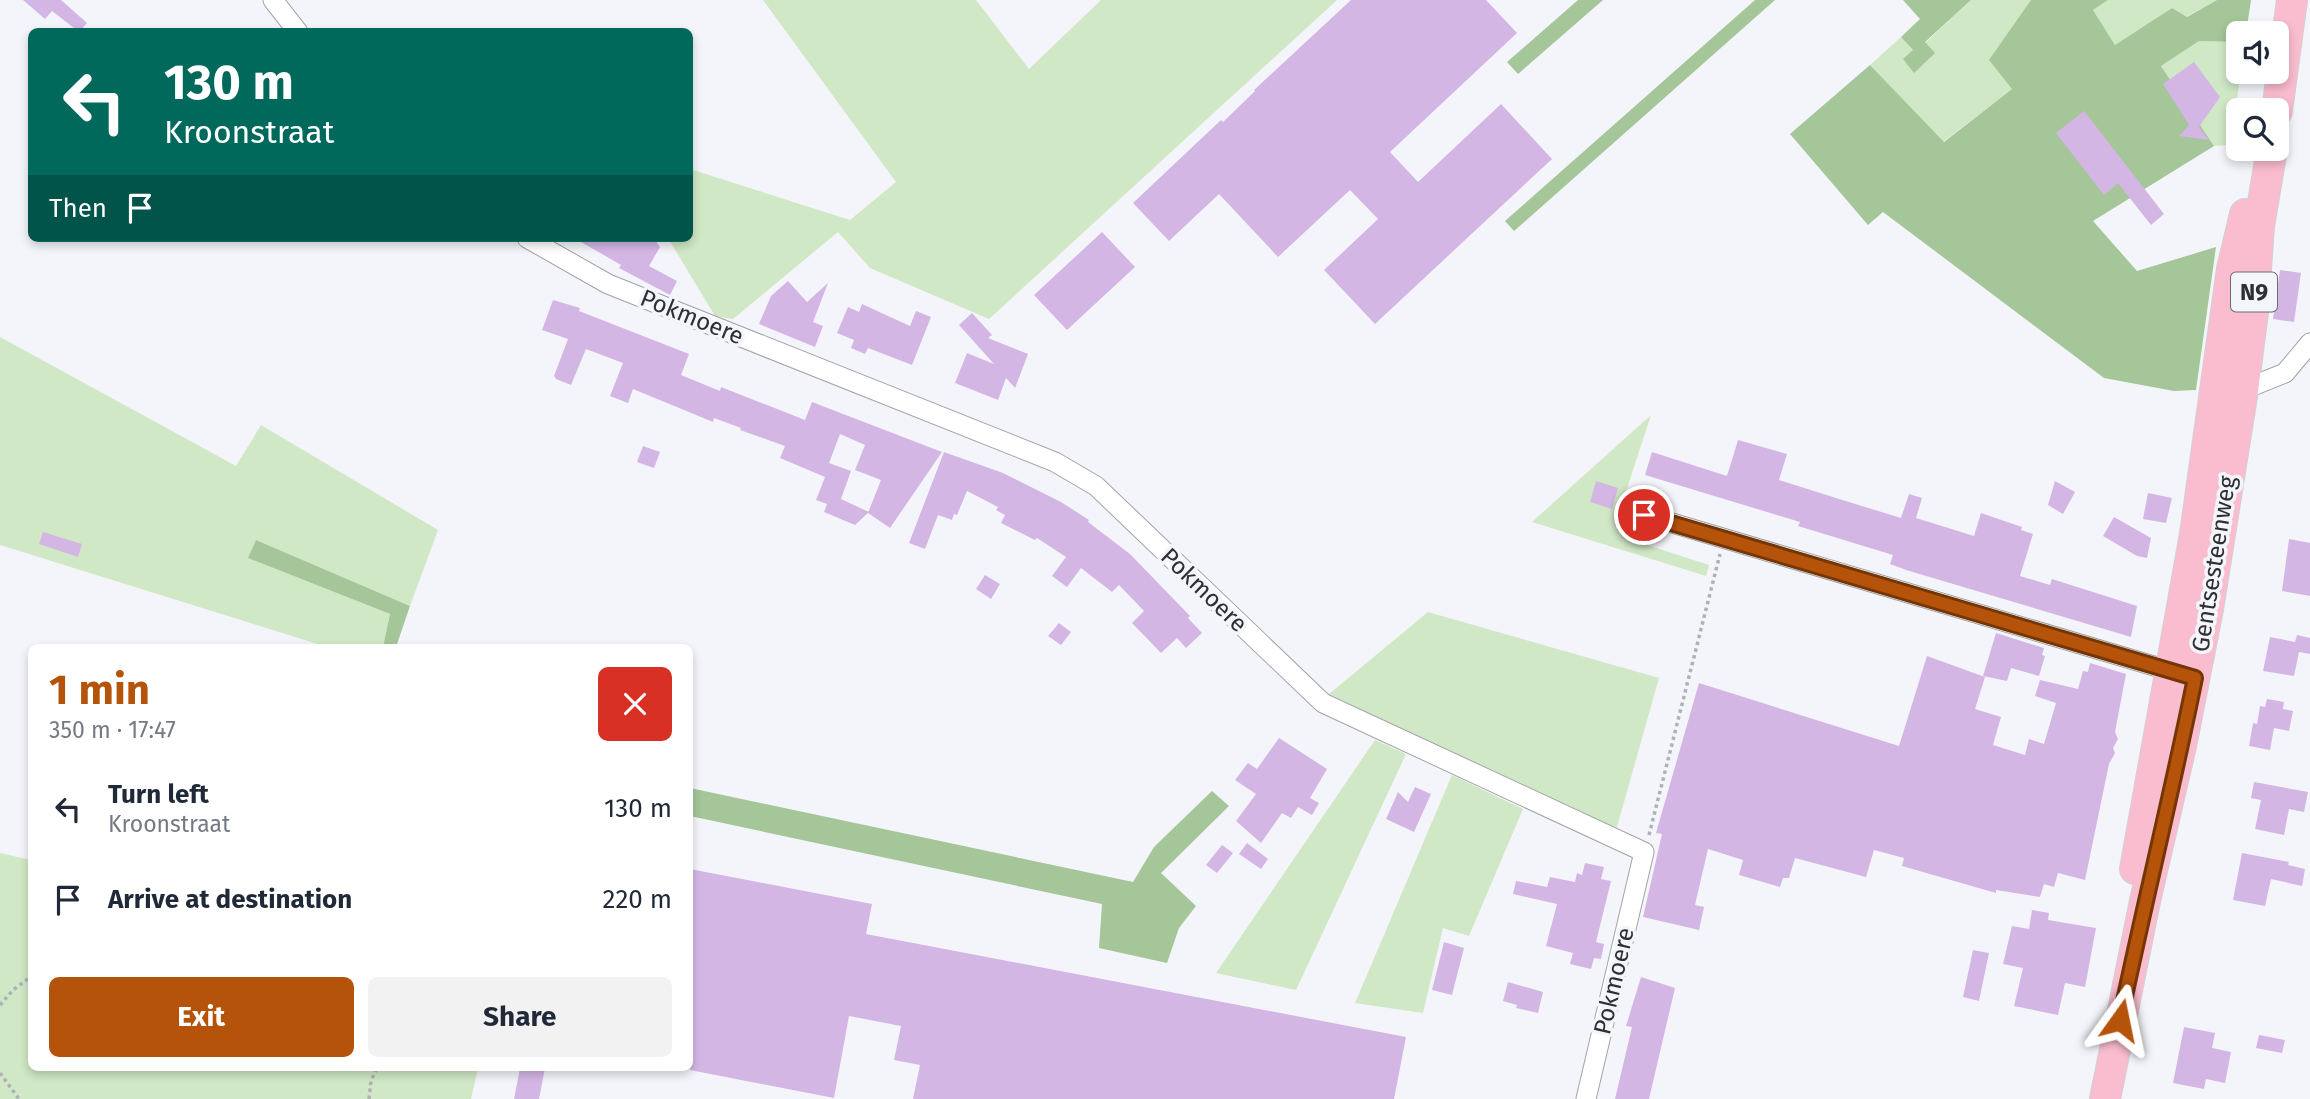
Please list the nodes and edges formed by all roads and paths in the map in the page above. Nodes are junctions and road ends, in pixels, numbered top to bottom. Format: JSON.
{"nodes":[{"id":1,"x":273,"y":0,"type":"edge"},
{"id":2,"x":2278,"y":0,"type":"edge"},
{"id":3,"x":2292,"y":0,"type":"edge"},
{"id":4,"x":2275,"y":21,"type":"edge"},
{"id":5,"x":295,"y":28,"type":"edge"},
{"id":6,"x":2279,"y":98,"type":"edge"},
{"id":7,"x":2253,"y":161,"type":"edge"},
{"id":8,"x":2270,"y":161,"type":"edge"},
{"id":9,"x":534,"y":242,"type":"edge"},
{"id":10,"x":2310,"y":343,"type":"edge"},
{"id":11,"x":2243,"y":390,"type":"junction"},
{"id":12,"x":2211,"y":403,"type":"junction"},
{"id":13,"x":1644,"y":515,"type":"dead end"},
{"id":14,"x":1723,"y":538,"type":"junction"},
{"id":15,"x":2182,"y":674,"type":"junction"},
{"id":16,"x":2148,"y":846,"type":"junction"},
{"id":17,"x":1644,"y":852,"type":"junction"},
{"id":18,"x":28,"y":979,"type":"edge"},
{"id":19,"x":0,"y":1005,"type":"edge"},
{"id":20,"x":376,"y":1071,"type":"edge"},
{"id":21,"x":0,"y":1073,"type":"edge"},
{"id":22,"x":19,"y":1099,"type":"edge"},
{"id":23,"x":369,"y":1099,"type":"edge"},
{"id":24,"x":1586,"y":1099,"type":"edge"},
{"id":25,"x":2088,"y":1099,"type":"edge"},
{"id":26,"x":2105,"y":1099,"type":"edge"}],
"edges":[{"from":1,"to":5,"type":"street"},
{"from":2,"to":4,"type":"main road"},
{"from":3,"to":6,"type":"main road"},
{"from":7,"to":12,"type":"main road","name":"Gentsesteenweg","number":"N9"},
{"from":8,"to":11,"type":"main road","name":"Gentsesteenweg","number":"N9"},
{"from":9,"to":17,"type":"street","name":"Pokmoere"},
{"from":10,"to":11,"type":"street"},
{"from":11,"to":12,"type":"street"},
{"from":11,"to":15,"type":"main road","name":"Gentsesteenweg","number":"N9"},
{"from":12,"to":15,"type":"main road","name":"Gentsesteenweg","number":"N9"},
{"from":13,"to":14,"type":"street"},
{"from":14,"to":15,"type":"street"},
{"from":14,"to":17,"type":"path"},
{"from":15,"to":16,"type":"main road","name":"Gentsesteenweg","number":"N9"},
{"from":16,"to":25,"type":"main road","name":"Gentsesteenweg","number":"N9"},
{"from":16,"to":26,"type":"main road","name":"Gentsesteenweg","number":"N9"},
{"from":17,"to":24,"type":"street","name":"Pokmoere"},
{"from":18,"to":19,"type":"path"},
{"from":20,"to":23,"type":"path"},
{"from":21,"to":22,"type":"path"}]}
